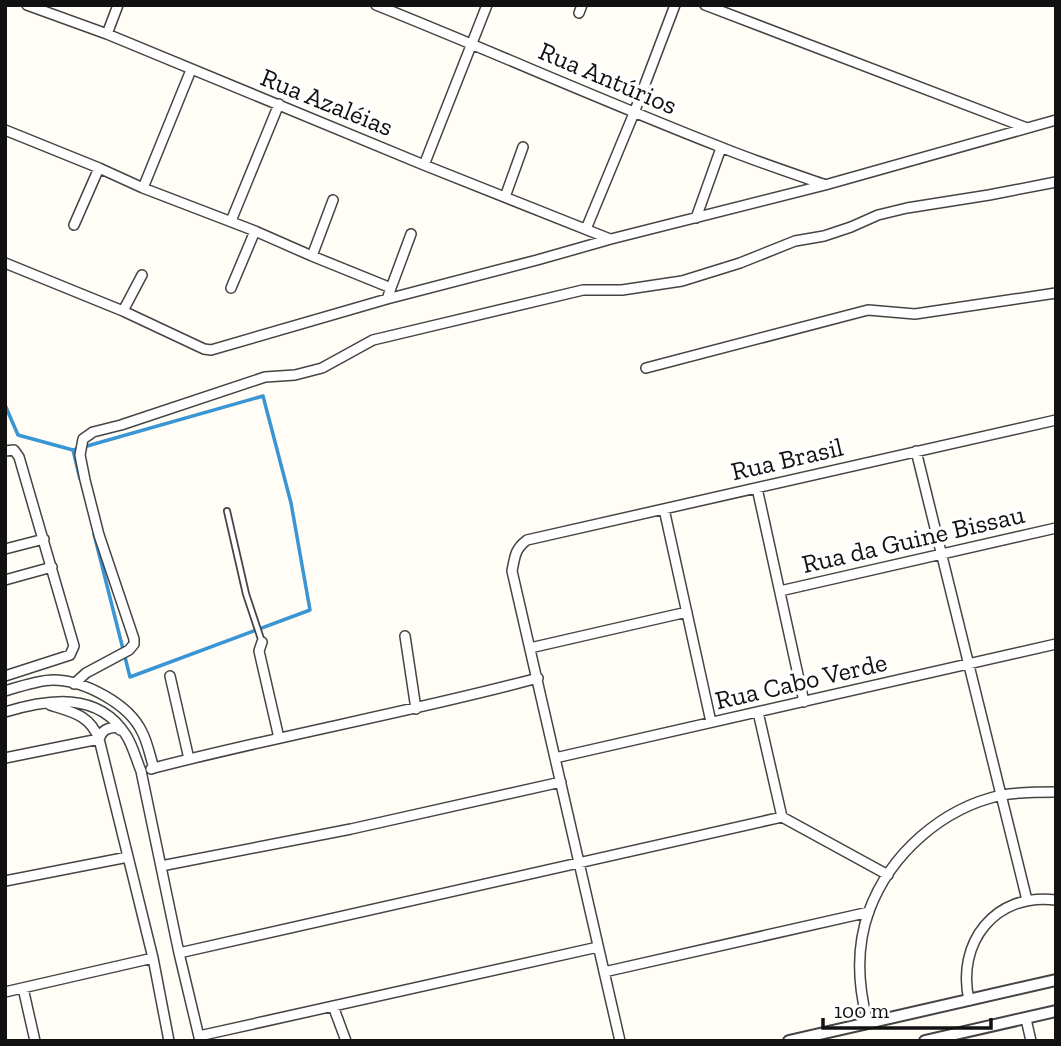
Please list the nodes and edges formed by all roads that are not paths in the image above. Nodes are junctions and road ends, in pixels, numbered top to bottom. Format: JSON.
{"nodes":[{"id":1,"x":27,"y":5,"type":"edge"},
{"id":2,"x":118,"y":5,"type":"edge"},
{"id":3,"x":376,"y":5,"type":"edge"},
{"id":4,"x":488,"y":5,"type":"edge"},
{"id":5,"x":675,"y":5,"type":"edge"},
{"id":6,"x":705,"y":5,"type":"edge"},
{"id":7,"x":107,"y":34,"type":"junction"},
{"id":8,"x":472,"y":43,"type":"junction"},
{"id":9,"x":191,"y":70,"type":"junction"},
{"id":10,"x":279,"y":104,"type":"junction"},
{"id":11,"x":634,"y":113,"type":"junction"},
{"id":12,"x":1056,"y":120,"type":"edge"},
{"id":13,"x":1028,"y":129,"type":"junction"},
{"id":14,"x":5,"y":130,"type":"edge"},
{"id":15,"x":523,"y":147,"type":"dead end"},
{"id":16,"x":721,"y":148,"type":"junction"},
{"id":17,"x":424,"y":165,"type":"junction"},
{"id":18,"x":99,"y":168,"type":"junction"},
{"id":19,"x":1056,"y":182,"type":"edge"},
{"id":20,"x":825,"y":185,"type":"junction"},
{"id":21,"x":144,"y":188,"type":"junction"},
{"id":22,"x":505,"y":197,"type":"junction"},
{"id":23,"x":333,"y":200,"type":"dead end"},
{"id":24,"x":696,"y":218,"type":"junction"},
{"id":25,"x":231,"y":221,"type":"junction"},
{"id":26,"x":74,"y":225,"type":"dead end"},
{"id":27,"x":586,"y":229,"type":"junction"},
{"id":28,"x":255,"y":231,"type":"junction"},
{"id":29,"x":411,"y":234,"type":"dead end"},
{"id":30,"x":611,"y":239,"type":"junction"},
{"id":31,"x":312,"y":256,"type":"junction"},
{"id":32,"x":5,"y":263,"type":"edge"},
{"id":33,"x":142,"y":275,"type":"dead end"},
{"id":34,"x":231,"y":288,"type":"dead end"},
{"id":35,"x":391,"y":288,"type":"junction"},
{"id":36,"x":1056,"y":293,"type":"edge"},
{"id":37,"x":387,"y":299,"type":"junction"},
{"id":38,"x":123,"y":311,"type":"junction"},
{"id":39,"x":646,"y":368,"type":"dead end"},
{"id":40,"x":1056,"y":419,"type":"edge"},
{"id":41,"x":916,"y":451,"type":"junction"},
{"id":42,"x":5,"y":452,"type":"edge"},
{"id":43,"x":757,"y":488,"type":"junction"},
{"id":44,"x":664,"y":509,"type":"junction"},
{"id":45,"x":226,"y":511,"type":"dead end"},
{"id":46,"x":1056,"y":528,"type":"edge"},
{"id":47,"x":44,"y":539,"type":"junction"},
{"id":48,"x":5,"y":549,"type":"edge"},
{"id":49,"x":941,"y":554,"type":"junction"},
{"id":50,"x":52,"y":567,"type":"junction"},
{"id":51,"x":5,"y":580,"type":"edge"},
{"id":52,"x":780,"y":591,"type":"junction"},
{"id":53,"x":687,"y":612,"type":"junction"},
{"id":54,"x":405,"y":636,"type":"dead end"},
{"id":55,"x":261,"y":639,"type":"joint"},
{"id":56,"x":1056,"y":644,"type":"edge"},
{"id":57,"x":530,"y":648,"type":"junction"},
{"id":58,"x":969,"y":664,"type":"junction"},
{"id":59,"x":5,"y":676,"type":"edge"},
{"id":60,"x":170,"y":676,"type":"dead end"},
{"id":61,"x":538,"y":678,"type":"junction"},
{"id":62,"x":74,"y":684,"type":"junction"},
{"id":63,"x":5,"y":691,"type":"edge"},
{"id":64,"x":804,"y":702,"type":"junction"},
{"id":65,"x":45,"y":703,"type":"junction"},
{"id":66,"x":415,"y":709,"type":"junction"},
{"id":67,"x":5,"y":712,"type":"edge"},
{"id":68,"x":758,"y":712,"type":"junction"},
{"id":69,"x":711,"y":722,"type":"junction"},
{"id":70,"x":124,"y":733,"type":"junction"},
{"id":71,"x":279,"y":738,"type":"junction"},
{"id":72,"x":99,"y":739,"type":"junction"},
{"id":73,"x":5,"y":758,"type":"edge"},
{"id":74,"x":555,"y":758,"type":"junction"},
{"id":75,"x":189,"y":759,"type":"junction"},
{"id":76,"x":154,"y":768,"type":"junction"},
{"id":77,"x":141,"y":771,"type":"junction"},
{"id":78,"x":561,"y":782,"type":"junction"},
{"id":79,"x":1056,"y":792,"type":"edge"},
{"id":80,"x":1001,"y":796,"type":"junction"},
{"id":81,"x":782,"y":817,"type":"junction"},
{"id":82,"x":128,"y":857,"type":"junction"},
{"id":83,"x":579,"y":863,"type":"junction"},
{"id":84,"x":161,"y":866,"type":"junction"},
{"id":85,"x":888,"y":875,"type":"junction"},
{"id":86,"x":5,"y":881,"type":"edge"},
{"id":87,"x":1027,"y":900,"type":"junction"},
{"id":88,"x":1056,"y":900,"type":"edge"},
{"id":89,"x":869,"y":912,"type":"junction"},
{"id":90,"x":598,"y":947,"type":"junction"},
{"id":91,"x":179,"y":953,"type":"junction"},
{"id":92,"x":153,"y":958,"type":"junction"},
{"id":93,"x":604,"y":972,"type":"junction"},
{"id":94,"x":1056,"y":980,"type":"edge"},
{"id":95,"x":23,"y":988,"type":"junction"},
{"id":96,"x":5,"y":992,"type":"edge"},
{"id":97,"x":969,"y":1000,"type":"junction"},
{"id":98,"x":333,"y":1006,"type":"junction"},
{"id":99,"x":1056,"y":1011,"type":"edge"},
{"id":100,"x":1026,"y":1019,"type":"junction"},
{"id":101,"x":868,"y":1023,"type":"junction"},
{"id":102,"x":200,"y":1038,"type":"edge"},
{"id":103,"x":953,"y":1038,"type":"edge"},
{"id":104,"x":35,"y":1041,"type":"edge"},
{"id":105,"x":169,"y":1041,"type":"edge"},
{"id":106,"x":346,"y":1041,"type":"edge"},
{"id":107,"x":620,"y":1041,"type":"edge"},
{"id":108,"x":789,"y":1041,"type":"edge"},
{"id":109,"x":925,"y":1041,"type":"edge"},
{"id":110,"x":1031,"y":1041,"type":"edge"}],
"edges":[{"from":1,"to":7,"type":"street","name":"Rua Azaléias"},
{"from":2,"to":7,"type":"street"},
{"from":3,"to":8,"type":"street","name":"Rua Antúrios"},
{"from":4,"to":8,"type":"street"},
{"from":5,"to":11,"type":"street"},
{"from":6,"to":13,"type":"street"},
{"from":7,"to":9,"type":"street","name":"Rua Azaléias"},
{"from":8,"to":11,"type":"street","name":"Rua Antúrios"},
{"from":8,"to":17,"type":"street"},
{"from":9,"to":10,"type":"street","name":"Rua Azaléias"},
{"from":9,"to":21,"type":"street"},
{"from":10,"to":17,"type":"street","name":"Rua Azaléias"},
{"from":10,"to":25,"type":"street"},
{"from":11,"to":16,"type":"street","name":"Rua Antúrios"},
{"from":11,"to":27,"type":"street"},
{"from":12,"to":13,"type":"street"},
{"from":13,"to":20,"type":"street"},
{"from":14,"to":18,"type":"street"},
{"from":15,"to":22,"type":"street"},
{"from":16,"to":20,"type":"street","name":"Rua Antúrios"},
{"from":16,"to":24,"type":"street"},
{"from":17,"to":22,"type":"street","name":"Rua Azaléias"},
{"from":18,"to":21,"type":"street"},
{"from":18,"to":26,"type":"street"},
{"from":19,"to":62,"type":"street"},
{"from":20,"to":24,"type":"street"},
{"from":21,"to":25,"type":"street"},
{"from":22,"to":27,"type":"street","name":"Rua Azaléias"},
{"from":23,"to":31,"type":"street"},
{"from":24,"to":30,"type":"street"},
{"from":25,"to":28,"type":"street"},
{"from":27,"to":30,"type":"street","name":"Rua Azaléias"},
{"from":28,"to":31,"type":"street"},
{"from":28,"to":34,"type":"street"},
{"from":29,"to":35,"type":"street"},
{"from":30,"to":37,"type":"street"},
{"from":31,"to":35,"type":"street"},
{"from":32,"to":38,"type":"street"},
{"from":33,"to":38,"type":"street"},
{"from":35,"to":37,"type":"street"},
{"from":36,"to":39,"type":"street"},
{"from":37,"to":38,"type":"street"},
{"from":40,"to":41,"type":"street","name":"Rua Brasil"},
{"from":41,"to":43,"type":"street","name":"Rua Brasil"},
{"from":41,"to":49,"type":"street"},
{"from":42,"to":47,"type":"street"},
{"from":43,"to":44,"type":"street","name":"Rua Brasil"},
{"from":43,"to":52,"type":"street"},
{"from":44,"to":53,"type":"street"},
{"from":44,"to":57,"type":"street","name":"Rua Brasil"},
{"from":45,"to":55,"type":"lane"},
{"from":46,"to":49,"type":"street","name":"Rua da Guine Bissau"},
{"from":47,"to":48,"type":"street"},
{"from":47,"to":50,"type":"street"},
{"from":49,"to":52,"type":"street","name":"Rua da Guine Bissau"},
{"from":49,"to":58,"type":"street"},
{"from":50,"to":51,"type":"street"},
{"from":50,"to":59,"type":"street"},
{"from":52,"to":64,"type":"street"},
{"from":53,"to":57,"type":"street"},
{"from":53,"to":69,"type":"street"},
{"from":54,"to":66,"type":"street"},
{"from":55,"to":71,"type":"street"},
{"from":56,"to":58,"type":"street","name":"Rua Cabo Verde"},
{"from":57,"to":61,"type":"street"},
{"from":58,"to":64,"type":"street","name":"Rua Cabo Verde"},
{"from":58,"to":80,"type":"street"},
{"from":60,"to":75,"type":"street"},
{"from":61,"to":66,"type":"street"},
{"from":61,"to":74,"type":"street"},
{"from":62,"to":63,"type":"street"},
{"from":62,"to":76,"type":"street"},
{"from":64,"to":68,"type":"street","name":"Rua Cabo Verde"},
{"from":65,"to":67,"type":"street"},
{"from":65,"to":70,"type":"street"},
{"from":65,"to":72,"type":"street"},
{"from":66,"to":71,"type":"street"},
{"from":68,"to":69,"type":"street","name":"Rua Cabo Verde"},
{"from":68,"to":81,"type":"street"},
{"from":69,"to":74,"type":"street","name":"Rua Cabo Verde"},
{"from":70,"to":72,"type":"street"},
{"from":70,"to":77,"type":"street"},
{"from":71,"to":75,"type":"street"},
{"from":72,"to":73,"type":"street"},
{"from":72,"to":82,"type":"street"},
{"from":74,"to":78,"type":"street"},
{"from":75,"to":76,"type":"street"},
{"from":76,"to":77,"type":"street"},
{"from":77,"to":84,"type":"street"},
{"from":78,"to":83,"type":"street"},
{"from":78,"to":84,"type":"street"},
{"from":79,"to":80,"type":"street"},
{"from":80,"to":85,"type":"street"},
{"from":80,"to":87,"type":"street"},
{"from":81,"to":83,"type":"street"},
{"from":81,"to":85,"type":"street"},
{"from":82,"to":86,"type":"street"},
{"from":82,"to":92,"type":"street"},
{"from":83,"to":90,"type":"street"},
{"from":83,"to":91,"type":"street"},
{"from":84,"to":91,"type":"street"},
{"from":85,"to":89,"type":"street"},
{"from":87,"to":88,"type":"street"},
{"from":87,"to":97,"type":"street"},
{"from":89,"to":93,"type":"street"},
{"from":89,"to":101,"type":"street"},
{"from":90,"to":93,"type":"street"},
{"from":90,"to":98,"type":"street"},
{"from":91,"to":102,"type":"street"},
{"from":92,"to":95,"type":"street"},
{"from":92,"to":105,"type":"street"},
{"from":93,"to":107,"type":"street"},
{"from":94,"to":97,"type":"street"},
{"from":95,"to":96,"type":"street"},
{"from":95,"to":104,"type":"street"},
{"from":97,"to":101,"type":"street"},
{"from":98,"to":102,"type":"street"},
{"from":98,"to":106,"type":"street"},
{"from":99,"to":100,"type":"street"},
{"from":100,"to":103,"type":"street"},
{"from":100,"to":110,"type":"street"},
{"from":101,"to":108,"type":"street"},
{"from":103,"to":109,"type":"street"}]}
